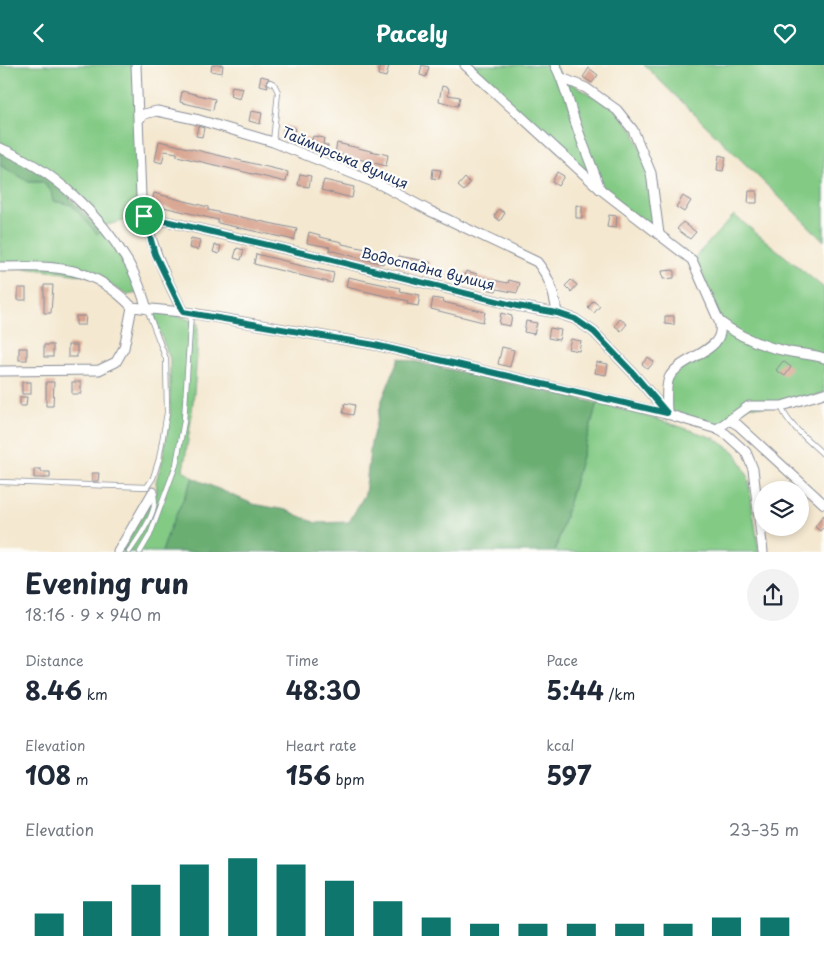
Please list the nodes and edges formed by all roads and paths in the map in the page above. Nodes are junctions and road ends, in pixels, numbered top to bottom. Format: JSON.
{"nodes":[{"id":1,"x":136,"y":65,"type":"edge"},
{"id":2,"x":465,"y":65,"type":"edge"},
{"id":3,"x":555,"y":65,"type":"edge"},
{"id":4,"x":562,"y":78,"type":"junction"},
{"id":5,"x":270,"y":83,"type":"dead end"},
{"id":6,"x":139,"y":119,"type":"junction"},
{"id":7,"x":273,"y":142,"type":"junction"},
{"id":8,"x":0,"y":148,"type":"edge"},
{"id":9,"x":600,"y":189,"type":"junction"},
{"id":10,"x":144,"y":216,"type":"junction"},
{"id":11,"x":659,"y":233,"type":"junction"},
{"id":12,"x":0,"y":267,"type":"edge"},
{"id":13,"x":132,"y":307,"type":"junction"},
{"id":14,"x":147,"y":309,"type":"junction"},
{"id":15,"x":187,"y":313,"type":"junction"},
{"id":16,"x":557,"y":313,"type":"junction"},
{"id":17,"x":719,"y":321,"type":"junction"},
{"id":18,"x":824,"y":358,"type":"edge"},
{"id":19,"x":0,"y":371,"type":"edge"},
{"id":20,"x":824,"y":393,"type":"edge"},
{"id":21,"x":782,"y":406,"type":"junction"},
{"id":22,"x":667,"y":413,"type":"junction"},
{"id":23,"x":729,"y":420,"type":"junction"},
{"id":24,"x":717,"y":429,"type":"junction"},
{"id":25,"x":824,"y":455,"type":"edge"},
{"id":26,"x":0,"y":482,"type":"edge"},
{"id":27,"x":150,"y":489,"type":"junction"},
{"id":28,"x":824,"y":504,"type":"edge"},
{"id":29,"x":118,"y":552,"type":"edge"},
{"id":30,"x":129,"y":552,"type":"edge"},
{"id":31,"x":140,"y":552,"type":"edge"},
{"id":32,"x":763,"y":552,"type":"edge"}],
"edges":[{"from":1,"to":6,"type":"street"},
{"from":2,"to":9,"type":"street"},
{"from":3,"to":4,"type":"street"},
{"from":4,"to":9,"type":"street"},
{"from":4,"to":11,"type":"street"},
{"from":5,"to":7,"type":"lane"},
{"from":6,"to":7,"type":"street","name":"Таймирська вулиця"},
{"from":6,"to":10,"type":"street"},
{"from":7,"to":16,"type":"street","name":"Таймирська вулиця"},
{"from":8,"to":14,"type":"street"},
{"from":9,"to":11,"type":"street"},
{"from":10,"to":15,"type":"street"},
{"from":10,"to":16,"type":"street","name":"Водоспадна вулиця"},
{"from":11,"to":17,"type":"street"},
{"from":12,"to":13,"type":"street"},
{"from":13,"to":14,"type":"street"},
{"from":13,"to":19,"type":"street"},
{"from":14,"to":15,"type":"street"},
{"from":14,"to":27,"type":"lane"},
{"from":15,"to":22,"type":"street"},
{"from":15,"to":31,"type":"lane"},
{"from":16,"to":22,"type":"street","name":"Водоспадна вулиця"},
{"from":17,"to":18,"type":"street"},
{"from":17,"to":22,"type":"street"},
{"from":20,"to":21,"type":"street"},
{"from":21,"to":23,"type":"street"},
{"from":21,"to":25,"type":"lane"},
{"from":22,"to":24,"type":"street"},
{"from":23,"to":24,"type":"street"},
{"from":23,"to":28,"type":"street"},
{"from":24,"to":32,"type":"street"},
{"from":26,"to":27,"type":"lane"},
{"from":27,"to":29,"type":"street"},
{"from":27,"to":30,"type":"lane"}]}
